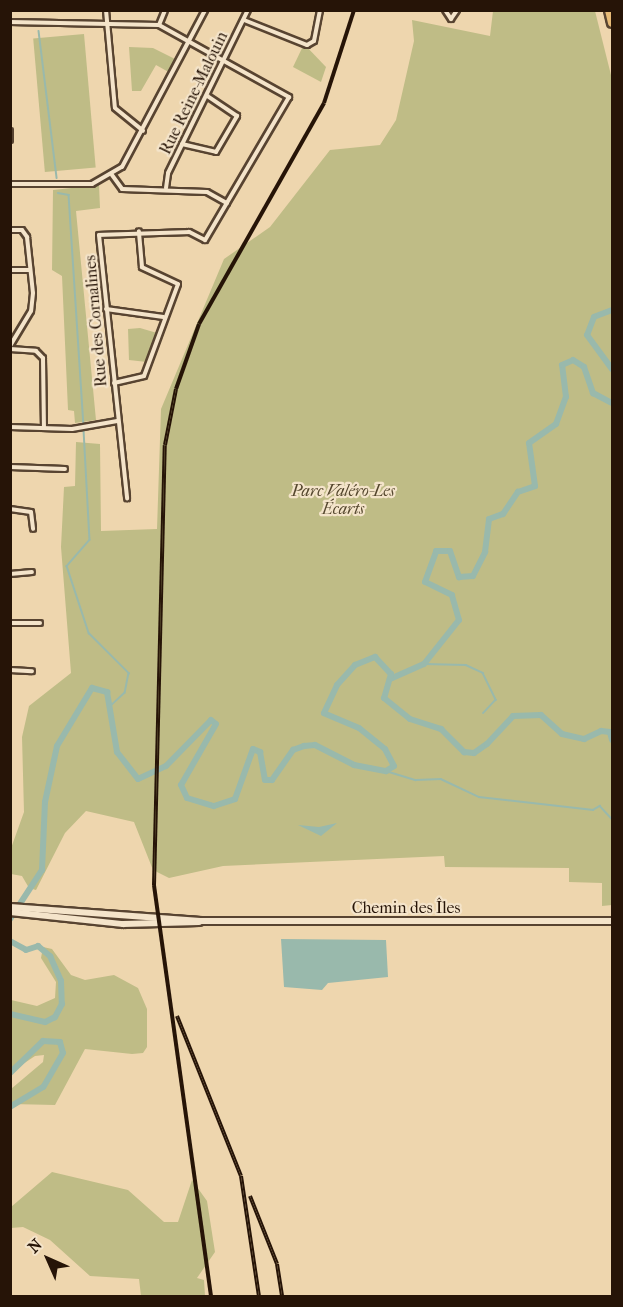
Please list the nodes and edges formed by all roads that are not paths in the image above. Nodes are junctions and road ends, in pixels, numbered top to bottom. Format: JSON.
{"nodes":[{"id":1,"x":106,"y":10,"type":"edge"},
{"id":2,"x":165,"y":10,"type":"edge"},
{"id":3,"x":205,"y":10,"type":"edge"},
{"id":4,"x":248,"y":10,"type":"edge"},
{"id":5,"x":320,"y":10,"type":"edge"},
{"id":6,"x":446,"y":10,"type":"edge"},
{"id":7,"x":457,"y":10,"type":"edge"},
{"id":8,"x":609,"y":10,"type":"edge"},
{"id":9,"x":244,"y":20,"type":"junction"},
{"id":10,"x":10,"y":22,"type":"edge"},
{"id":11,"x":107,"y":22,"type":"junction"},
{"id":12,"x":612,"y":23,"type":"edge"},
{"id":13,"x":159,"y":26,"type":"junction"},
{"id":14,"x":192,"y":42,"type":"junction"},
{"id":15,"x":225,"y":60,"type":"junction"},
{"id":16,"x":207,"y":96,"type":"junction"},
{"id":17,"x":10,"y":131,"type":"edge"},
{"id":18,"x":143,"y":131,"type":"junction"},
{"id":19,"x":10,"y":140,"type":"edge"},
{"id":20,"x":182,"y":144,"type":"junction"},
{"id":21,"x":112,"y":175,"type":"junction"},
{"id":22,"x":10,"y":184,"type":"edge"},
{"id":23,"x":166,"y":188,"type":"junction"},
{"id":24,"x":227,"y":202,"type":"junction"},
{"id":25,"x":10,"y":230,"type":"edge"},
{"id":26,"x":139,"y":231,"type":"junction"},
{"id":27,"x":10,"y":270,"type":"edge"},
{"id":28,"x":30,"y":270,"type":"junction"},
{"id":29,"x":106,"y":309,"type":"junction"},
{"id":30,"x":163,"y":317,"type":"junction"},
{"id":31,"x":10,"y":347,"type":"edge"},
{"id":32,"x":114,"y":383,"type":"junction"},
{"id":33,"x":117,"y":421,"type":"junction"},
{"id":34,"x":10,"y":427,"type":"edge"},
{"id":35,"x":44,"y":428,"type":"junction"},
{"id":36,"x":10,"y":467,"type":"edge"},
{"id":37,"x":65,"y":469,"type":"dead end"},
{"id":38,"x":127,"y":499,"type":"dead end"},
{"id":39,"x":10,"y":509,"type":"edge"},
{"id":40,"x":33,"y":529,"type":"dead end"},
{"id":41,"x":32,"y":572,"type":"dead end"},
{"id":42,"x":10,"y":574,"type":"edge"},
{"id":43,"x":10,"y":623,"type":"edge"},
{"id":44,"x":40,"y":623,"type":"dead end"},
{"id":45,"x":10,"y":670,"type":"edge"},
{"id":46,"x":32,"y":671,"type":"dead end"},
{"id":47,"x":10,"y":907,"type":"edge"},
{"id":48,"x":25,"y":911,"type":"junction"},
{"id":49,"x":10,"y":912,"type":"edge"},
{"id":50,"x":612,"y":921,"type":"edge"}],
"edges":[{"from":1,"to":11,"type":"street"},
{"from":2,"to":13,"type":"street"},
{"from":3,"to":14,"type":"street"},
{"from":4,"to":9,"type":"street","name":"Rue Reine-Malouin"},
{"from":5,"to":9,"type":"street"},
{"from":6,"to":7,"type":"street"},
{"from":8,"to":12,"type":"highway"},
{"from":9,"to":15,"type":"street","name":"Rue Reine-Malouin"},
{"from":10,"to":11,"type":"street"},
{"from":11,"to":13,"type":"street"},
{"from":11,"to":18,"type":"street"},
{"from":13,"to":14,"type":"street"},
{"from":14,"to":15,"type":"street"},
{"from":14,"to":18,"type":"street"},
{"from":15,"to":16,"type":"street","name":"Rue Reine-Malouin"},
{"from":15,"to":24,"type":"street","name":"Rue des Cornalines"},
{"from":16,"to":20,"type":"street","name":"Rue Reine-Malouin"},
{"from":16,"to":20,"type":"street"},
{"from":17,"to":19,"type":"street"},
{"from":18,"to":21,"type":"street"},
{"from":20,"to":23,"type":"street","name":"Rue Reine-Malouin"},
{"from":21,"to":22,"type":"street"},
{"from":21,"to":23,"type":"street"},
{"from":23,"to":24,"type":"street"},
{"from":24,"to":26,"type":"street","name":"Rue des Cornalines"},
{"from":25,"to":28,"type":"street"},
{"from":26,"to":29,"type":"street","name":"Rue des Cornalines"},
{"from":26,"to":30,"type":"street"},
{"from":27,"to":28,"type":"street"},
{"from":28,"to":31,"type":"street"},
{"from":29,"to":30,"type":"street"},
{"from":29,"to":32,"type":"street","name":"Rue des Cornalines"},
{"from":30,"to":32,"type":"street"},
{"from":31,"to":35,"type":"street"},
{"from":32,"to":33,"type":"street","name":"Rue des Cornalines"},
{"from":33,"to":35,"type":"street"},
{"from":33,"to":38,"type":"street","name":"Rue des Cornalines"},
{"from":34,"to":35,"type":"street"},
{"from":36,"to":37,"type":"street"},
{"from":39,"to":40,"type":"street"},
{"from":41,"to":42,"type":"street"},
{"from":43,"to":44,"type":"street"},
{"from":45,"to":46,"type":"street"},
{"from":47,"to":48,"type":"main road","name":"Chemin des Îles"},
{"from":48,"to":49,"type":"main road","name":"Chemin des Îles"},
{"from":48,"to":50,"type":"main road","name":"Chemin des Îles"}]}
